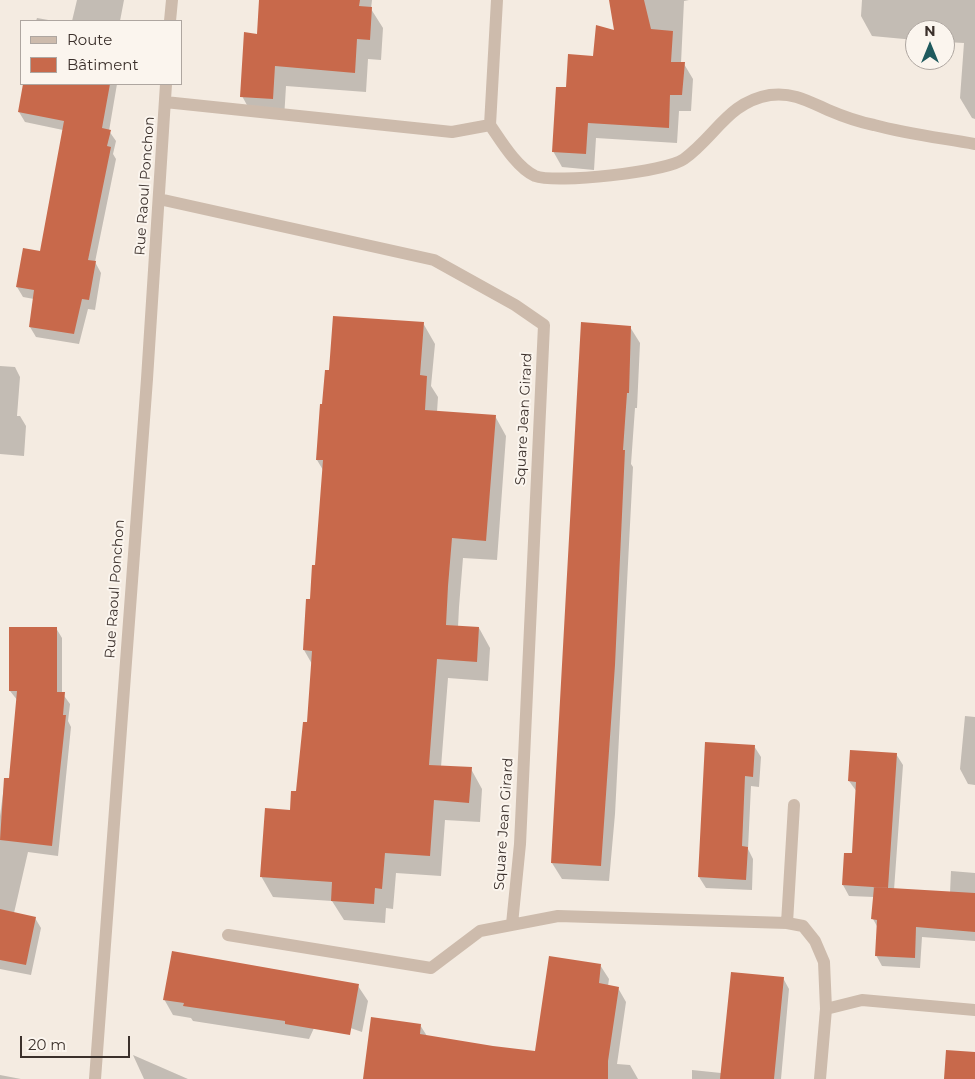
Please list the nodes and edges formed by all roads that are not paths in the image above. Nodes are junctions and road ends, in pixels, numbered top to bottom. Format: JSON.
{"nodes":[{"id":1,"x":172,"y":0,"type":"edge"},
{"id":2,"x":497,"y":0,"type":"edge"},
{"id":3,"x":170,"y":20,"type":"edge"},
{"id":4,"x":166,"y":85,"type":"edge"},
{"id":5,"x":165,"y":102,"type":"junction"},
{"id":6,"x":490,"y":125,"type":"junction"},
{"id":7,"x":975,"y":144,"type":"edge"},
{"id":8,"x":159,"y":199,"type":"junction"},
{"id":9,"x":794,"y":805,"type":"dead end"},
{"id":10,"x":787,"y":923,"type":"junction"},
{"id":11,"x":512,"y":924,"type":"junction"},
{"id":12,"x":228,"y":935,"type":"dead end"},
{"id":13,"x":826,"y":1009,"type":"junction"},
{"id":14,"x":975,"y":1010,"type":"edge"},
{"id":15,"x":94,"y":1079,"type":"edge"},
{"id":16,"x":820,"y":1079,"type":"edge"}],
"edges":[{"from":1,"to":3,"type":"street"},
{"from":2,"to":6,"type":"street"},
{"from":4,"to":5,"type":"street","name":"Rue Raoul Ponchon"},
{"from":5,"to":6,"type":"street","name":"Rue Raoul Ponchon"},
{"from":5,"to":8,"type":"street","name":"Rue Raoul Ponchon"},
{"from":6,"to":7,"type":"street"},
{"from":8,"to":11,"type":"street","name":"Square Jean Girard"},
{"from":8,"to":15,"type":"street","name":"Rue Raoul Ponchon"},
{"from":9,"to":10,"type":"street"},
{"from":10,"to":11,"type":"street"},
{"from":10,"to":13,"type":"street"},
{"from":11,"to":12,"type":"street"},
{"from":13,"to":14,"type":"street"},
{"from":13,"to":16,"type":"street"}]}
